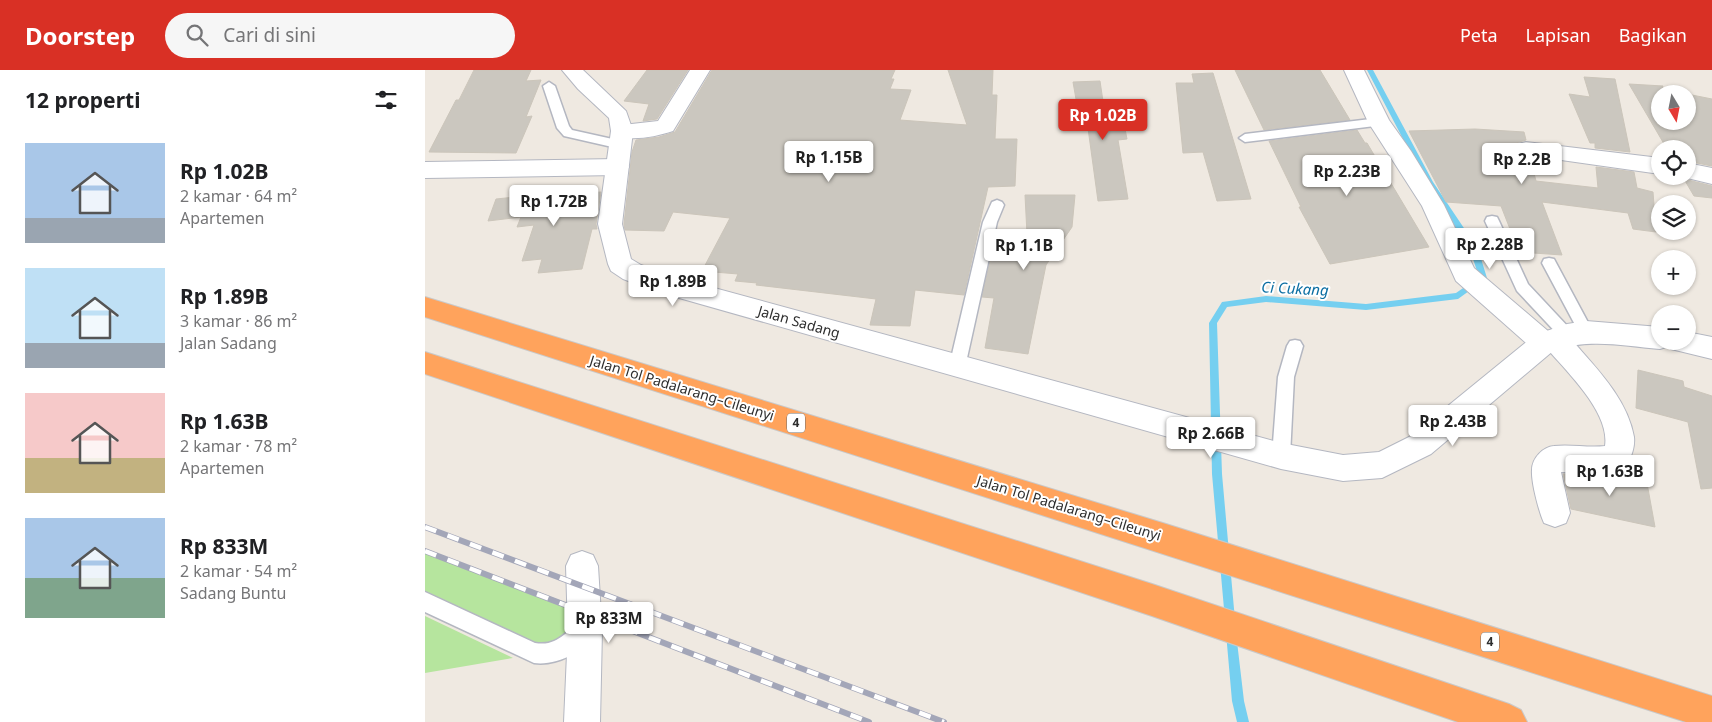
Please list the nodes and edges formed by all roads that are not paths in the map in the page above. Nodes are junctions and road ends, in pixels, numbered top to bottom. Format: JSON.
{"nodes":[{"id":1,"x":572,"y":70,"type":"edge"},
{"id":2,"x":701,"y":70,"type":"edge"},
{"id":3,"x":1353,"y":70,"type":"edge"},
{"id":4,"x":549,"y":86,"type":"dead end"},
{"id":5,"x":1379,"y":122,"type":"junction"},
{"id":6,"x":1245,"y":138,"type":"dead end"},
{"id":7,"x":620,"y":148,"type":"junction"},
{"id":8,"x":1526,"y":148,"type":"dead end"},
{"id":9,"x":1651,"y":165,"type":"edge"},
{"id":10,"x":425,"y":170,"type":"edge"},
{"id":11,"x":1696,"y":173,"type":"edge"},
{"id":12,"x":1712,"y":176,"type":"edge"},
{"id":13,"x":997,"y":205,"type":"dead end"},
{"id":14,"x":1492,"y":220,"type":"dead end"},
{"id":15,"x":1549,"y":262,"type":"dead end"},
{"id":16,"x":425,"y":307,"type":"edge"},
{"id":17,"x":1563,"y":338,"type":"junction"},
{"id":18,"x":1651,"y":338,"type":"edge"},
{"id":19,"x":1696,"y":344,"type":"edge"},
{"id":20,"x":1295,"y":346,"type":"dead end"},
{"id":21,"x":1712,"y":348,"type":"edge"},
{"id":22,"x":425,"y":362,"type":"edge"},
{"id":23,"x":957,"y":367,"type":"junction"},
{"id":24,"x":1281,"y":456,"type":"junction"},
{"id":25,"x":1555,"y":513,"type":"dead end"},
{"id":26,"x":583,"y":566,"type":"dead end"},
{"id":27,"x":425,"y":602,"type":"edge"},
{"id":28,"x":585,"y":630,"type":"junction"},
{"id":29,"x":1712,"y":713,"type":"edge"},
{"id":30,"x":582,"y":722,"type":"edge"},
{"id":31,"x":1509,"y":722,"type":"edge"}],
"edges":[{"from":1,"to":7,"type":"street"},
{"from":2,"to":7,"type":"street"},
{"from":3,"to":5,"type":"street"},
{"from":4,"to":7,"type":"lane"},
{"from":5,"to":6,"type":"lane"},
{"from":5,"to":17,"type":"street"},
{"from":7,"to":10,"type":"street"},
{"from":7,"to":23,"type":"street","name":"Jalan Sadang"},
{"from":8,"to":9,"type":"street"},
{"from":11,"to":12,"type":"street"},
{"from":13,"to":23,"type":"lane"},
{"from":14,"to":17,"type":"lane"},
{"from":15,"to":17,"type":"lane"},
{"from":16,"to":29,"type":"highway","name":"Jalan Tol Padalarang–Cileunyi","number":"4"},
{"from":17,"to":18,"type":"street"},
{"from":17,"to":24,"type":"street","name":"Jalan Sadang"},
{"from":17,"to":25,"type":"street"},
{"from":19,"to":21,"type":"street"},
{"from":20,"to":24,"type":"lane"},
{"from":22,"to":31,"type":"highway"},
{"from":23,"to":24,"type":"street","name":"Jalan Sadang"},
{"from":26,"to":28,"type":"street"},
{"from":27,"to":28,"type":"lane"},
{"from":28,"to":30,"type":"street"}]}
